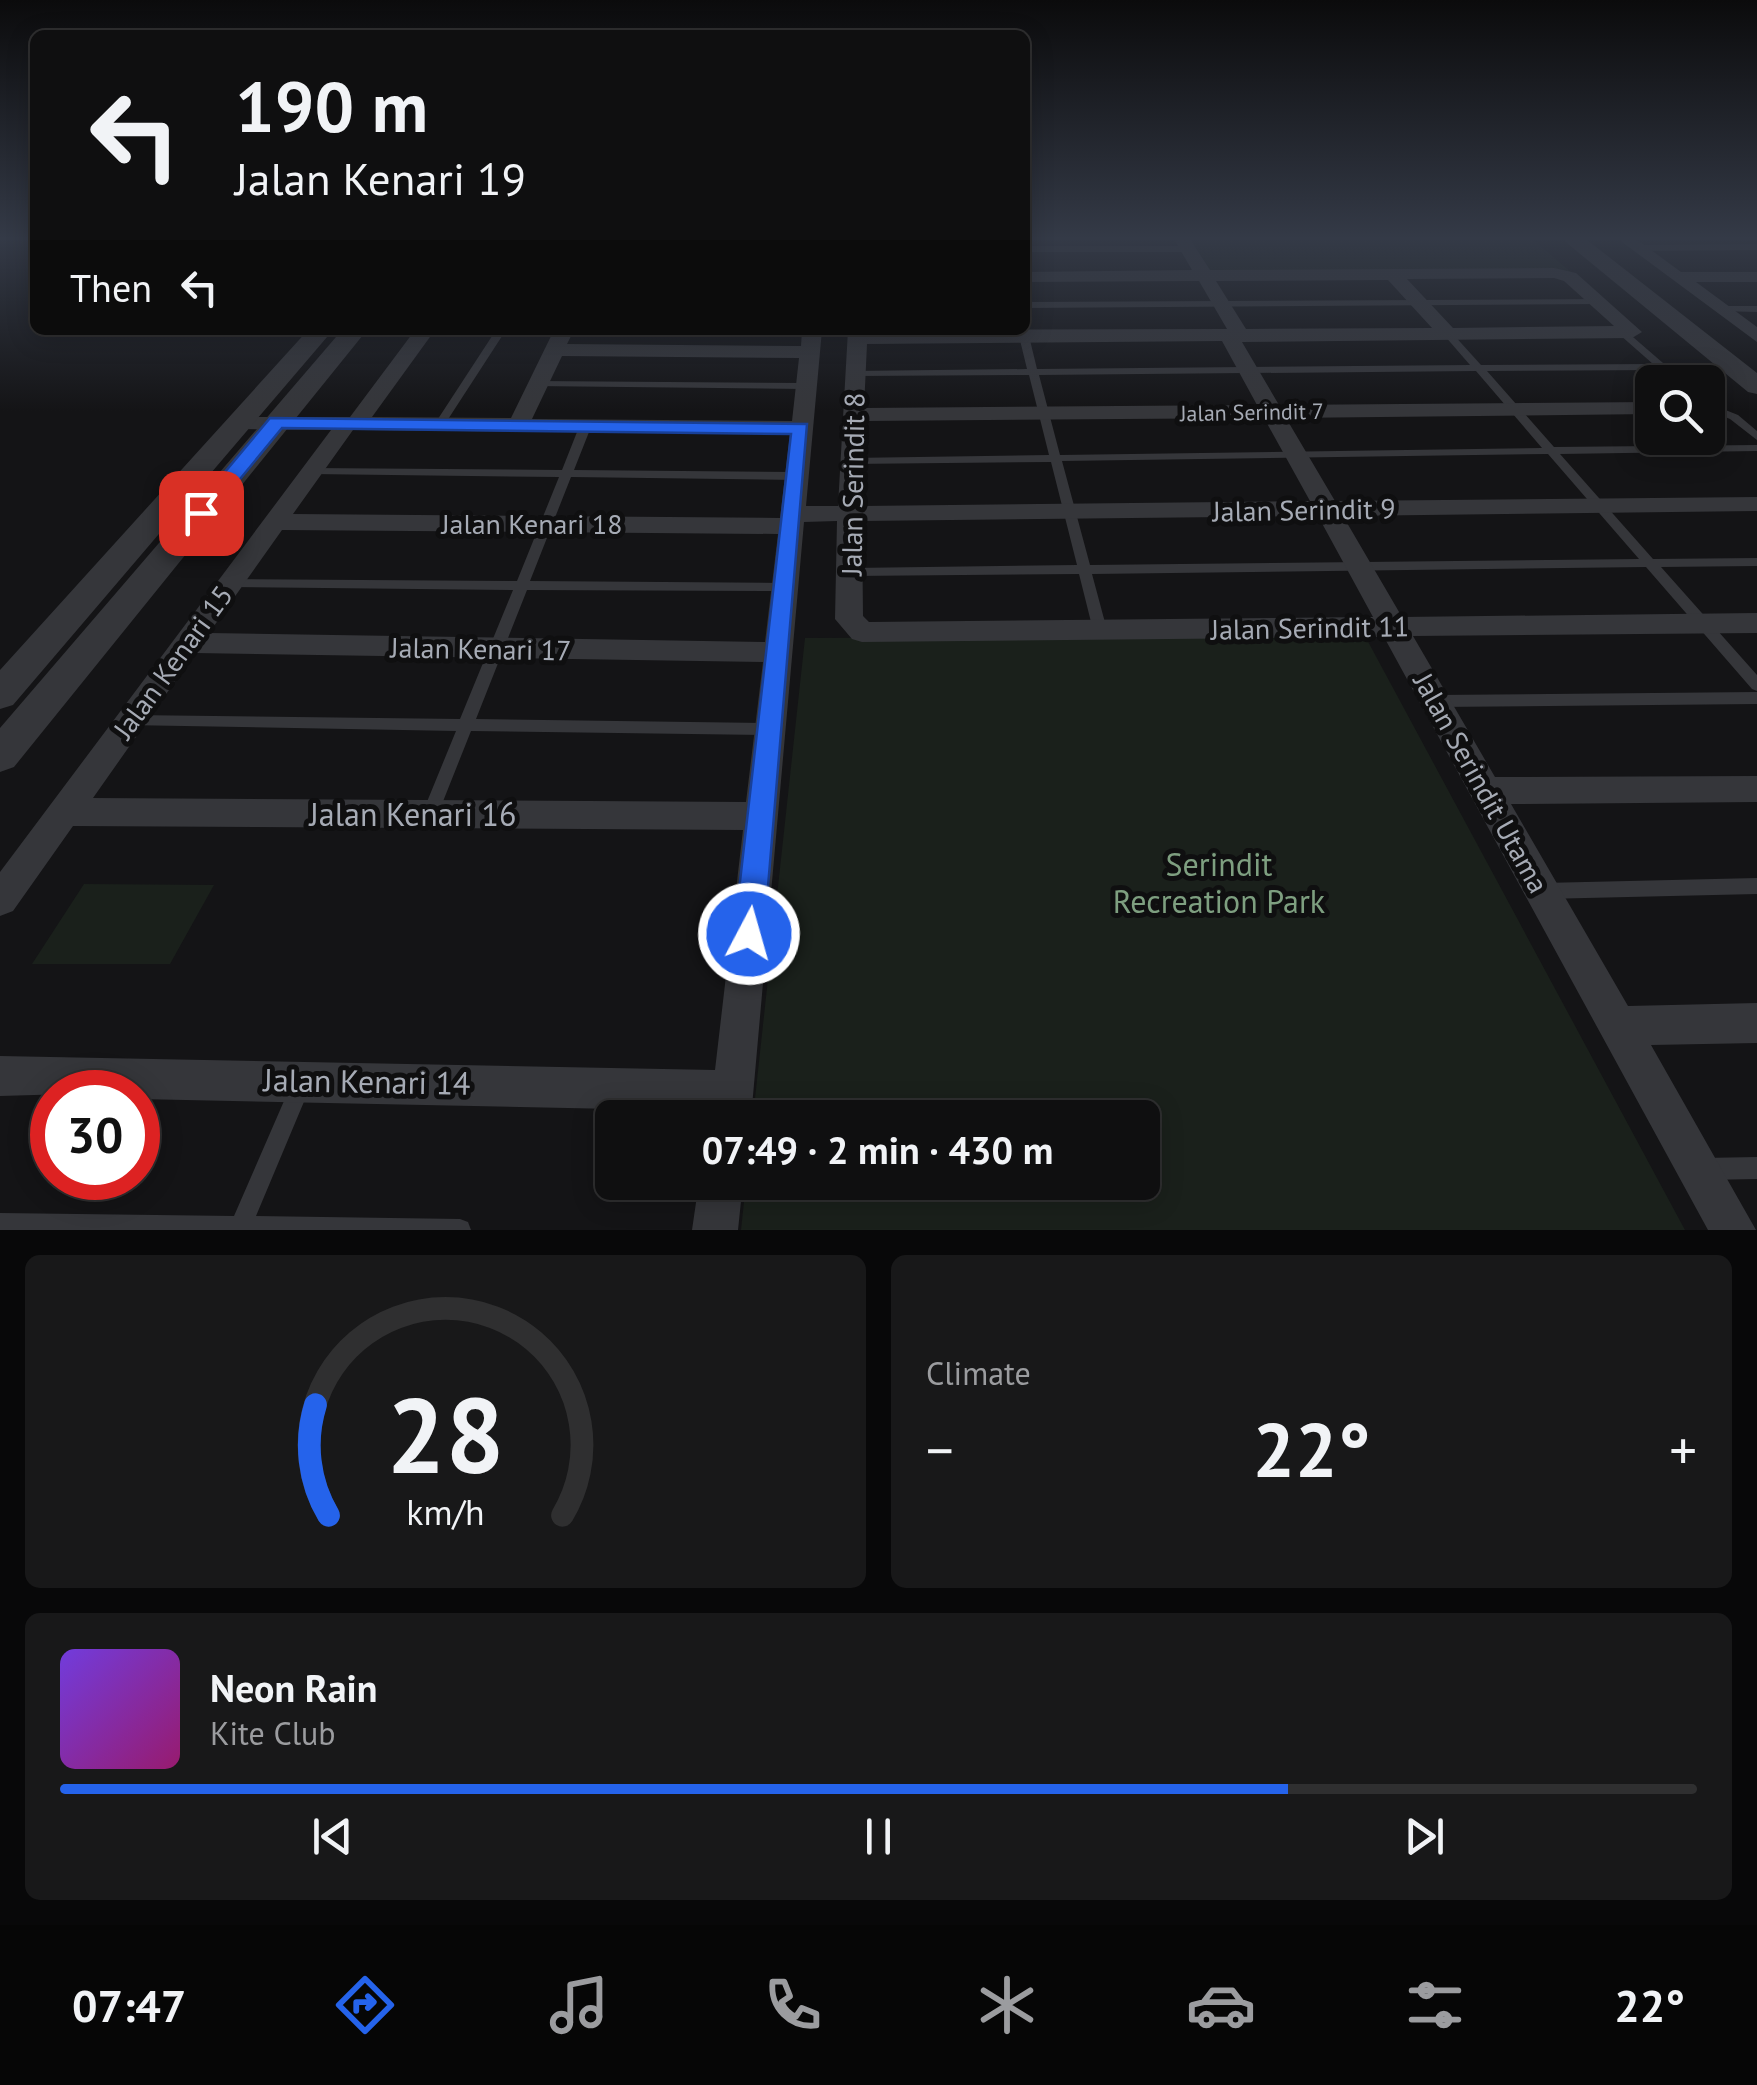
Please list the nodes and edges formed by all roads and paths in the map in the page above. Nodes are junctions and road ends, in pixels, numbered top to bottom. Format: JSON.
{"nodes":[{"id":1,"x":1215,"y":296,"type":"edge"},
{"id":2,"x":1412,"y":296,"type":"edge"},
{"id":3,"x":1592,"y":296,"type":"edge"},
{"id":4,"x":1646,"y":296,"type":"edge"},
{"id":5,"x":1672,"y":296,"type":"edge"},
{"id":6,"x":1705,"y":296,"type":"edge"},
{"id":7,"x":1598,"y":301,"type":"junction"},
{"id":8,"x":1418,"y":303,"type":"junction"},
{"id":9,"x":1030,"y":305,"type":"edge"},
{"id":10,"x":1722,"y":309,"type":"junction"},
{"id":11,"x":1757,"y":309,"type":"edge"},
{"id":12,"x":1231,"y":325,"type":"junction"},
{"id":13,"x":1030,"y":333,"type":"edge"},
{"id":14,"x":1623,"y":333,"type":"junction"},
{"id":15,"x":1449,"y":334,"type":"junction"},
{"id":16,"x":317,"y":335,"type":"edge"},
{"id":17,"x":350,"y":335,"type":"edge"},
{"id":18,"x":421,"y":335,"type":"edge"},
{"id":19,"x":498,"y":335,"type":"edge"},
{"id":20,"x":858,"y":335,"type":"edge"},
{"id":21,"x":1024,"y":335,"type":"edge"},
{"id":22,"x":1757,"y":336,"type":"edge"},
{"id":23,"x":559,"y":340,"type":"edge"},
{"id":24,"x":810,"y":341,"type":"edge"},
{"id":25,"x":1757,"y":362,"type":"edge"},
{"id":26,"x":1659,"y":365,"type":"edge"},
{"id":27,"x":1635,"y":368,"type":"edge"},
{"id":28,"x":1479,"y":369,"type":"junction"},
{"id":29,"x":1248,"y":370,"type":"junction"},
{"id":30,"x":1035,"y":372,"type":"junction"},
{"id":31,"x":856,"y":373,"type":"junction"},
{"id":32,"x":537,"y":384,"type":"junction"},
{"id":33,"x":804,"y":386,"type":"junction"},
{"id":34,"x":1757,"y":386,"type":"edge"},
{"id":35,"x":1635,"y":408,"type":"edge"},
{"id":36,"x":1514,"y":409,"type":"junction"},
{"id":37,"x":1272,"y":412,"type":"junction"},
{"id":38,"x":1043,"y":414,"type":"junction"},
{"id":39,"x":1725,"y":414,"type":"edge"},
{"id":40,"x":852,"y":415,"type":"junction"},
{"id":41,"x":240,"y":422,"type":"junction"},
{"id":42,"x":276,"y":422,"type":"junction"},
{"id":43,"x":351,"y":424,"type":"junction"},
{"id":44,"x":439,"y":425,"type":"junction"},
{"id":45,"x":518,"y":426,"type":"junction"},
{"id":46,"x":585,"y":428,"type":"junction"},
{"id":47,"x":800,"y":428,"type":"junction"},
{"id":48,"x":1757,"y":437,"type":"edge"},
{"id":49,"x":1757,"y":448,"type":"edge"},
{"id":50,"x":1552,"y":451,"type":"junction"},
{"id":51,"x":1296,"y":455,"type":"junction"},
{"id":52,"x":1053,"y":458,"type":"junction"},
{"id":53,"x":850,"y":461,"type":"junction"},
{"id":54,"x":312,"y":471,"type":"junction"},
{"id":55,"x":567,"y":474,"type":"junction"},
{"id":56,"x":796,"y":476,"type":"junction"},
{"id":57,"x":1757,"y":504,"type":"edge"},
{"id":58,"x":1600,"y":506,"type":"junction"},
{"id":59,"x":1327,"y":510,"type":"junction"},
{"id":60,"x":1068,"y":512,"type":"junction"},
{"id":61,"x":852,"y":514,"type":"junction"},
{"id":62,"x":792,"y":520,"type":"junction"},
{"id":63,"x":272,"y":522,"type":"junction"},
{"id":64,"x":545,"y":523,"type":"junction"},
{"id":65,"x":1649,"y":562,"type":"junction"},
{"id":66,"x":1757,"y":562,"type":"edge"},
{"id":67,"x":1358,"y":565,"type":"junction"},
{"id":68,"x":1083,"y":570,"type":"junction"},
{"id":69,"x":852,"y":572,"type":"junction"},
{"id":70,"x":229,"y":584,"type":"junction"},
{"id":71,"x":522,"y":586,"type":"junction"},
{"id":72,"x":785,"y":588,"type":"junction"},
{"id":73,"x":1757,"y":623,"type":"edge"},
{"id":74,"x":1703,"y":624,"type":"junction"},
{"id":75,"x":1393,"y":627,"type":"junction"},
{"id":76,"x":1100,"y":630,"type":"junction"},
{"id":77,"x":862,"y":632,"type":"joint"},
{"id":78,"x":185,"y":643,"type":"junction"},
{"id":79,"x":498,"y":650,"type":"junction"},
{"id":80,"x":777,"y":652,"type":"junction"},
{"id":81,"x":1757,"y":686,"type":"edge"},
{"id":82,"x":0,"y":695,"type":"edge"},
{"id":83,"x":1757,"y":698,"type":"edge"},
{"id":84,"x":1435,"y":701,"type":"junction"},
{"id":85,"x":130,"y":721,"type":"junction"},
{"id":86,"x":467,"y":726,"type":"junction"},
{"id":87,"x":770,"y":729,"type":"junction"},
{"id":88,"x":0,"y":756,"type":"edge"},
{"id":89,"x":1757,"y":789,"type":"edge"},
{"id":90,"x":1486,"y":792,"type":"junction"},
{"id":91,"x":66,"y":812,"type":"junction"},
{"id":92,"x":430,"y":815,"type":"junction"},
{"id":93,"x":762,"y":816,"type":"junction"},
{"id":94,"x":1757,"y":886,"type":"edge"},
{"id":95,"x":1542,"y":891,"type":"junction"},
{"id":96,"x":0,"y":900,"type":"edge"},
{"id":97,"x":1757,"y":1023,"type":"edge"},
{"id":98,"x":1618,"y":1026,"type":"junction"},
{"id":99,"x":0,"y":1076,"type":"edge"},
{"id":100,"x":303,"y":1080,"type":"junction"},
{"id":101,"x":660,"y":1100,"type":"edge"},
{"id":102,"x":732,"y":1100,"type":"edge"},
{"id":103,"x":1757,"y":1168,"type":"edge"},
{"id":104,"x":1699,"y":1169,"type":"junction"},
{"id":105,"x":719,"y":1200,"type":"edge"},
{"id":106,"x":0,"y":1224,"type":"edge"},
{"id":107,"x":240,"y":1228,"type":"edge"},
{"id":108,"x":460,"y":1230,"type":"edge"},
{"id":109,"x":715,"y":1230,"type":"edge"},
{"id":110,"x":1734,"y":1230,"type":"edge"}],
"edges":[{"from":1,"to":12,"type":"street","name":"Jalan Serindit Utama"},
{"from":2,"to":8,"type":"street"},
{"from":3,"to":7,"type":"street"},
{"from":4,"to":34,"type":"street"},
{"from":5,"to":25,"type":"street"},
{"from":6,"to":10,"type":"street"},
{"from":7,"to":8,"type":"lane"},
{"from":7,"to":14,"type":"street"},
{"from":8,"to":12,"type":"lane"},
{"from":8,"to":15,"type":"street"},
{"from":9,"to":12,"type":"lane"},
{"from":10,"to":11,"type":"lane"},
{"from":10,"to":22,"type":"street"},
{"from":12,"to":13,"type":"street"},
{"from":12,"to":15,"type":"street"},
{"from":12,"to":29,"type":"street","name":"Jalan Serindit Utama"},
{"from":14,"to":15,"type":"street"},
{"from":14,"to":26,"type":"lane"},
{"from":15,"to":28,"type":"lane"},
{"from":16,"to":41,"type":"street"},
{"from":17,"to":42,"type":"street"},
{"from":18,"to":43,"type":"street","name":"Jalan Kenari 15"},
{"from":19,"to":44,"type":"lane"},
{"from":20,"to":31,"type":"street","name":"Jalan Serindit 8"},
{"from":21,"to":30,"type":"lane"},
{"from":23,"to":24,"type":"street"},
{"from":23,"to":32,"type":"street"},
{"from":24,"to":33,"type":"street"},
{"from":27,"to":28,"type":"lane"},
{"from":28,"to":29,"type":"lane"},
{"from":28,"to":36,"type":"lane"},
{"from":29,"to":30,"type":"lane"},
{"from":29,"to":37,"type":"street","name":"Jalan Serindit Utama"},
{"from":30,"to":31,"type":"lane"},
{"from":30,"to":38,"type":"lane"},
{"from":31,"to":40,"type":"street","name":"Jalan Serindit 8"},
{"from":32,"to":33,"type":"lane"},
{"from":32,"to":45,"type":"street"},
{"from":33,"to":47,"type":"street"},
{"from":35,"to":36,"type":"street","name":"Jalan Serindit 7"},
{"from":36,"to":37,"type":"street","name":"Jalan Serindit 7"},
{"from":36,"to":50,"type":"lane"},
{"from":37,"to":38,"type":"street","name":"Jalan Serindit 7"},
{"from":37,"to":51,"type":"street","name":"Jalan Serindit Utama"},
{"from":38,"to":40,"type":"street","name":"Jalan Serindit 7"},
{"from":38,"to":52,"type":"lane"},
{"from":39,"to":48,"type":"lane"},
{"from":40,"to":53,"type":"street","name":"Jalan Serindit 8"},
{"from":41,"to":42,"type":"street"},
{"from":41,"to":82,"type":"street"},
{"from":42,"to":43,"type":"street"},
{"from":42,"to":88,"type":"street"},
{"from":43,"to":44,"type":"street"},
{"from":43,"to":54,"type":"street","name":"Jalan Kenari 15"},
{"from":44,"to":45,"type":"street"},
{"from":45,"to":46,"type":"street"},
{"from":46,"to":47,"type":"street"},
{"from":46,"to":55,"type":"lane"},
{"from":47,"to":56,"type":"street"},
{"from":49,"to":50,"type":"lane"},
{"from":50,"to":51,"type":"lane"},
{"from":50,"to":58,"type":"lane"},
{"from":51,"to":52,"type":"lane"},
{"from":51,"to":59,"type":"street","name":"Jalan Serindit Utama"},
{"from":52,"to":53,"type":"lane"},
{"from":52,"to":60,"type":"lane"},
{"from":53,"to":61,"type":"street","name":"Jalan Serindit 8"},
{"from":54,"to":55,"type":"lane"},
{"from":54,"to":63,"type":"street","name":"Jalan Kenari 15"},
{"from":55,"to":56,"type":"lane"},
{"from":55,"to":64,"type":"lane"},
{"from":56,"to":62,"type":"street"},
{"from":57,"to":58,"type":"street","name":"Jalan Serindit 9"},
{"from":58,"to":59,"type":"street","name":"Jalan Serindit 9"},
{"from":58,"to":65,"type":"lane"},
{"from":59,"to":60,"type":"street","name":"Jalan Serindit 9"},
{"from":59,"to":67,"type":"street","name":"Jalan Serindit Utama"},
{"from":60,"to":61,"type":"street","name":"Jalan Serindit 9"},
{"from":60,"to":68,"type":"lane"},
{"from":61,"to":62,"type":"street","name":"Jalan Kenari 18"},
{"from":61,"to":69,"type":"street","name":"Jalan Serindit 8"},
{"from":62,"to":64,"type":"street","name":"Jalan Kenari 18"},
{"from":62,"to":72,"type":"street"},
{"from":63,"to":64,"type":"street","name":"Jalan Kenari 18"},
{"from":63,"to":70,"type":"street","name":"Jalan Kenari 15"},
{"from":64,"to":71,"type":"lane"},
{"from":65,"to":66,"type":"lane"},
{"from":65,"to":67,"type":"lane"},
{"from":65,"to":74,"type":"lane"},
{"from":67,"to":68,"type":"lane"},
{"from":67,"to":75,"type":"street","name":"Jalan Serindit Utama"},
{"from":68,"to":69,"type":"lane"},
{"from":68,"to":76,"type":"lane"},
{"from":69,"to":77,"type":"street","name":"Jalan Serindit 8"},
{"from":70,"to":71,"type":"lane"},
{"from":70,"to":78,"type":"street","name":"Jalan Kenari 15"},
{"from":71,"to":72,"type":"lane"},
{"from":71,"to":79,"type":"lane"},
{"from":72,"to":80,"type":"street"},
{"from":73,"to":74,"type":"street","name":"Jalan Serindit 11"},
{"from":74,"to":75,"type":"street","name":"Jalan Serindit 11"},
{"from":74,"to":81,"type":"lane"},
{"from":75,"to":76,"type":"street","name":"Jalan Serindit 11"},
{"from":75,"to":84,"type":"street","name":"Jalan Serindit Utama"},
{"from":76,"to":77,"type":"street","name":"Jalan Serindit 11"},
{"from":78,"to":79,"type":"street","name":"Jalan Kenari 17"},
{"from":78,"to":85,"type":"street","name":"Jalan Kenari 15"},
{"from":79,"to":80,"type":"street","name":"Jalan Kenari 17"},
{"from":79,"to":86,"type":"lane"},
{"from":80,"to":87,"type":"street"},
{"from":83,"to":84,"type":"lane"},
{"from":84,"to":90,"type":"street","name":"Jalan Serindit Utama"},
{"from":85,"to":86,"type":"lane"},
{"from":85,"to":91,"type":"street","name":"Jalan Kenari 15"},
{"from":86,"to":87,"type":"lane"},
{"from":86,"to":92,"type":"lane"},
{"from":87,"to":93,"type":"street"},
{"from":89,"to":90,"type":"street"},
{"from":90,"to":95,"type":"street","name":"Jalan Serindit Utama"},
{"from":91,"to":92,"type":"street","name":"Jalan Kenari 16"},
{"from":91,"to":96,"type":"street","name":"Jalan Kenari 15"},
{"from":92,"to":93,"type":"street","name":"Jalan Kenari 16"},
{"from":93,"to":102,"type":"street"},
{"from":94,"to":95,"type":"lane"},
{"from":95,"to":98,"type":"street","name":"Jalan Serindit Utama"},
{"from":97,"to":98,"type":"street"},
{"from":98,"to":104,"type":"street","name":"Jalan Serindit Utama"},
{"from":99,"to":100,"type":"street","name":"Jalan Kenari 14"},
{"from":100,"to":101,"type":"street","name":"Jalan Kenari 14"},
{"from":100,"to":107,"type":"lane"},
{"from":103,"to":104,"type":"lane"},
{"from":104,"to":110,"type":"street","name":"Jalan Serindit Utama"},
{"from":105,"to":109,"type":"street"},
{"from":106,"to":107,"type":"lane"},
{"from":107,"to":108,"type":"lane"}]}
